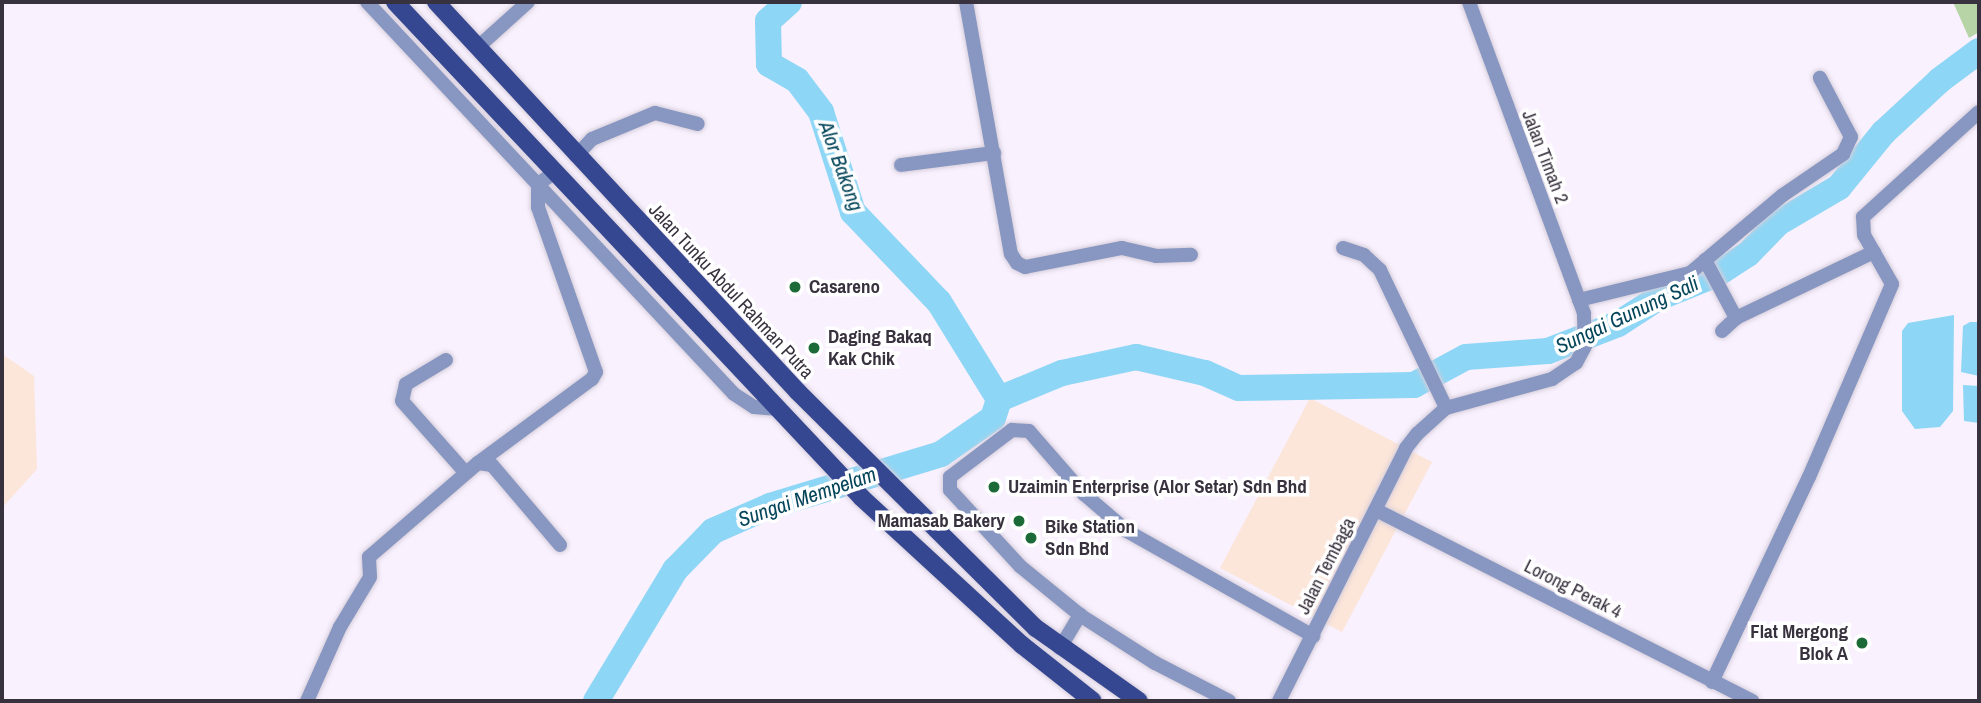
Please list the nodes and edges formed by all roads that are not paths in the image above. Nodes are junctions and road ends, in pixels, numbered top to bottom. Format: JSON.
{"nodes":[{"id":1,"x":367,"y":2,"type":"edge"},
{"id":2,"x":395,"y":2,"type":"edge"},
{"id":3,"x":436,"y":2,"type":"edge"},
{"id":4,"x":528,"y":2,"type":"edge"},
{"id":5,"x":966,"y":2,"type":"edge"},
{"id":6,"x":1469,"y":2,"type":"edge"},
{"id":7,"x":478,"y":47,"type":"junction"},
{"id":8,"x":1820,"y":78,"type":"dead end"},
{"id":9,"x":1979,"y":112,"type":"edge"},
{"id":10,"x":698,"y":124,"type":"dead end"},
{"id":11,"x":993,"y":153,"type":"junction"},
{"id":12,"x":576,"y":156,"type":"junction"},
{"id":13,"x":901,"y":165,"type":"dead end"},
{"id":14,"x":555,"y":172,"type":"junction"},
{"id":15,"x":538,"y":184,"type":"junction"},
{"id":16,"x":1343,"y":248,"type":"dead end"},
{"id":17,"x":1874,"y":252,"type":"junction"},
{"id":18,"x":1191,"y":255,"type":"dead end"},
{"id":19,"x":1710,"y":269,"type":"junction"},
{"id":20,"x":1579,"y":300,"type":"junction"},
{"id":21,"x":1736,"y":318,"type":"junction"},
{"id":22,"x":1722,"y":331,"type":"dead end"},
{"id":23,"x":446,"y":360,"type":"dead end"},
{"id":24,"x":1446,"y":408,"type":"junction"},
{"id":25,"x":778,"y":409,"type":"junction"},
{"id":26,"x":472,"y":468,"type":"junction"},
{"id":27,"x":1376,"y":510,"type":"junction"},
{"id":28,"x":560,"y":545,"type":"dead end"},
{"id":29,"x":1080,"y":615,"type":"junction"},
{"id":30,"x":1313,"y":636,"type":"junction"},
{"id":31,"x":1060,"y":648,"type":"junction"},
{"id":32,"x":1712,"y":682,"type":"junction"},
{"id":33,"x":307,"y":701,"type":"edge"},
{"id":34,"x":1093,"y":701,"type":"edge"},
{"id":35,"x":1139,"y":701,"type":"edge"},
{"id":36,"x":1229,"y":701,"type":"edge"},
{"id":37,"x":1279,"y":701,"type":"edge"},
{"id":38,"x":1752,"y":701,"type":"edge"}],
"edges":[{"from":1,"to":15,"type":"street"},
{"from":2,"to":14,"type":"main road"},
{"from":3,"to":7,"type":"main road","name":"Jalan Tunku Abdul Rahman Putra"},
{"from":4,"to":7,"type":"street"},
{"from":5,"to":11,"type":"street"},
{"from":6,"to":20,"type":"street","name":"Jalan Timah 2"},
{"from":7,"to":12,"type":"main road","name":"Jalan Tunku Abdul Rahman Putra"},
{"from":8,"to":19,"type":"street"},
{"from":9,"to":17,"type":"street"},
{"from":10,"to":12,"type":"street"},
{"from":11,"to":13,"type":"street"},
{"from":11,"to":18,"type":"street"},
{"from":12,"to":31,"type":"main road","name":"Jalan Tunku Abdul Rahman Putra"},
{"from":14,"to":15,"type":"street"},
{"from":14,"to":25,"type":"main road"},
{"from":15,"to":25,"type":"street"},
{"from":15,"to":26,"type":"street"},
{"from":16,"to":24,"type":"street"},
{"from":17,"to":21,"type":"street"},
{"from":17,"to":32,"type":"street"},
{"from":19,"to":20,"type":"street"},
{"from":19,"to":21,"type":"street"},
{"from":20,"to":24,"type":"street","name":"Jalan Timah 2"},
{"from":21,"to":22,"type":"street"},
{"from":23,"to":26,"type":"street"},
{"from":24,"to":27,"type":"street","name":"Jalan Tembaga"},
{"from":25,"to":34,"type":"main road"},
{"from":26,"to":28,"type":"street"},
{"from":26,"to":33,"type":"street"},
{"from":27,"to":30,"type":"street","name":"Jalan Tembaga"},
{"from":27,"to":32,"type":"street","name":"Lorong Perak 4"},
{"from":29,"to":30,"type":"street"},
{"from":29,"to":31,"type":"street"},
{"from":29,"to":36,"type":"street"},
{"from":30,"to":37,"type":"street","name":"Jalan Tembaga"},
{"from":31,"to":35,"type":"main road","name":"Jalan Tunku Abdul Rahman Putra"},
{"from":32,"to":38,"type":"street","name":"Lorong Perak 4"}]}
